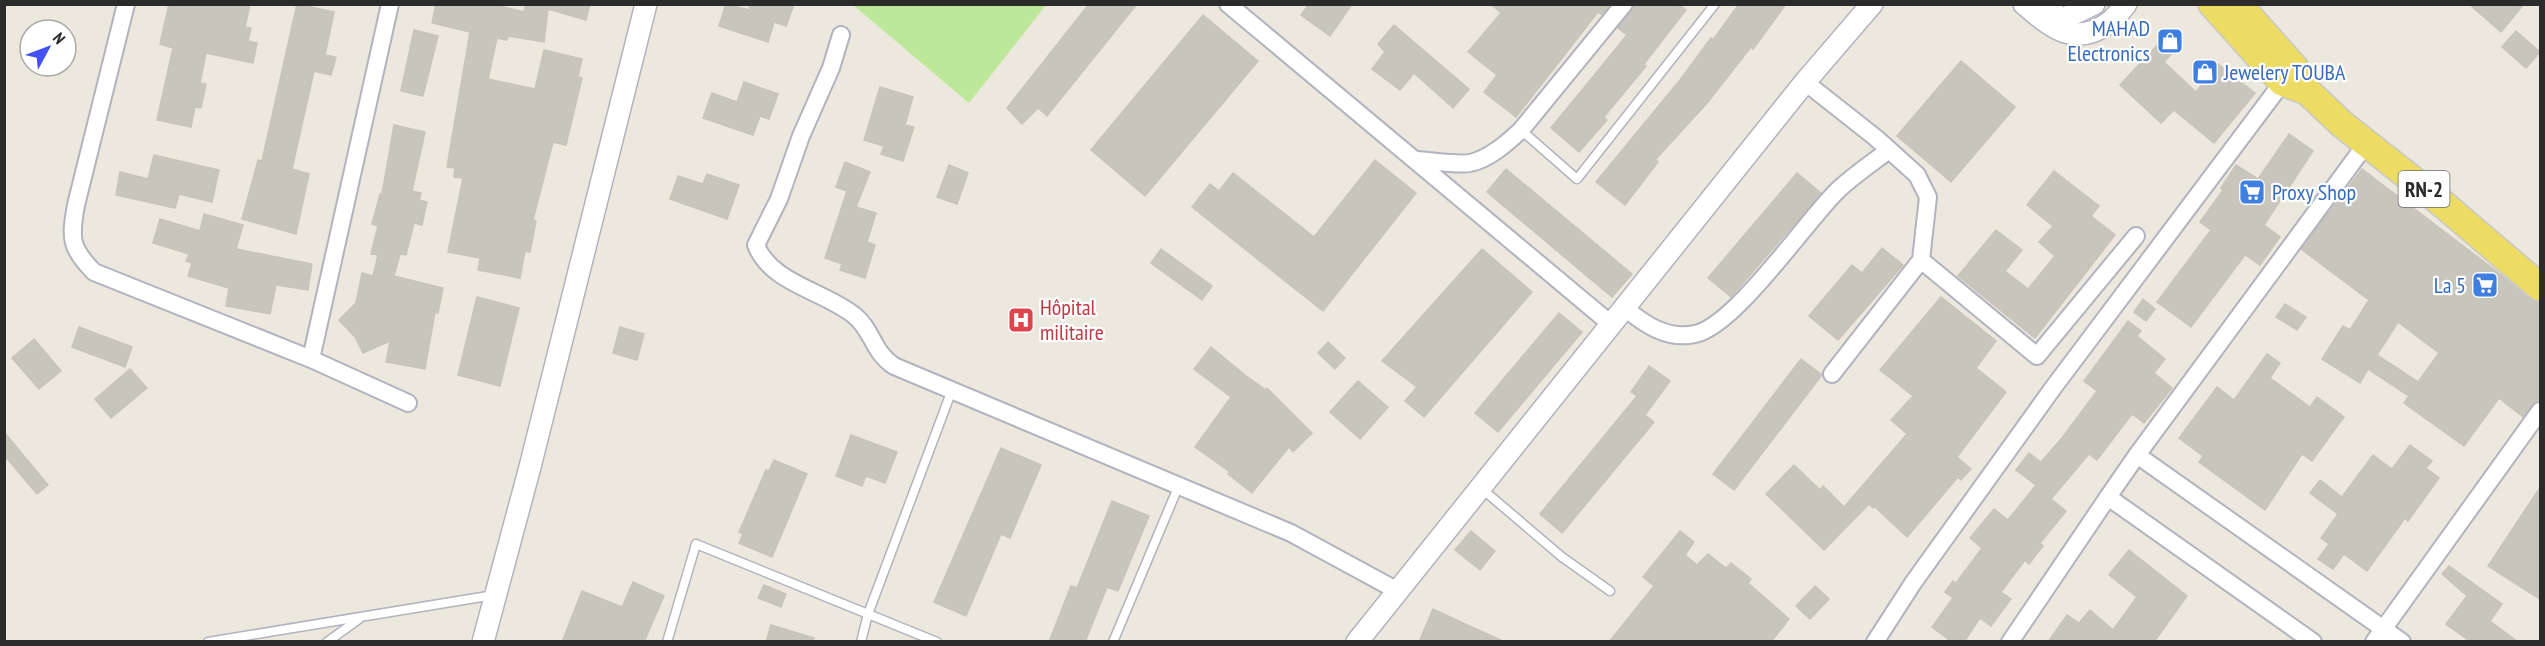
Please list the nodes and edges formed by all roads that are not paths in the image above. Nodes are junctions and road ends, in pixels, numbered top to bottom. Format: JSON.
{"nodes":[{"id":1,"x":126,"y":4,"type":"edge"},
{"id":2,"x":390,"y":4,"type":"edge"},
{"id":3,"x":646,"y":4,"type":"edge"},
{"id":4,"x":1228,"y":4,"type":"edge"},
{"id":5,"x":1624,"y":4,"type":"edge"},
{"id":6,"x":1715,"y":4,"type":"edge"},
{"id":7,"x":1872,"y":4,"type":"edge"},
{"id":8,"x":2024,"y":4,"type":"edge"},
{"id":9,"x":2040,"y":4,"type":"edge"},
{"id":10,"x":2094,"y":4,"type":"edge"},
{"id":11,"x":2126,"y":4,"type":"edge"},
{"id":12,"x":2212,"y":4,"type":"edge"},
{"id":13,"x":2238,"y":4,"type":"edge"},
{"id":14,"x":841,"y":35,"type":"dead end"},
{"id":15,"x":2288,"y":74,"type":"junction"},
{"id":16,"x":1805,"y":82,"type":"junction"},
{"id":17,"x":1521,"y":130,"type":"junction"},
{"id":18,"x":2366,"y":144,"type":"junction"},
{"id":19,"x":1889,"y":150,"type":"junction"},
{"id":20,"x":1418,"y":160,"type":"junction"},
{"id":21,"x":2136,"y":236,"type":"dead end"},
{"id":22,"x":1922,"y":260,"type":"junction"},
{"id":23,"x":2541,"y":287,"type":"edge"},
{"id":24,"x":1625,"y":308,"type":"junction"},
{"id":25,"x":1612,"y":325,"type":"junction"},
{"id":26,"x":311,"y":359,"type":"junction"},
{"id":27,"x":1832,"y":374,"type":"dead end"},
{"id":28,"x":952,"y":390,"type":"junction"},
{"id":29,"x":408,"y":403,"type":"dead end"},
{"id":30,"x":2541,"y":411,"type":"edge"},
{"id":31,"x":2137,"y":455,"type":"junction"},
{"id":32,"x":1179,"y":485,"type":"junction"},
{"id":33,"x":1481,"y":488,"type":"junction"},
{"id":34,"x":2108,"y":497,"type":"junction"},
{"id":35,"x":1396,"y":591,"type":"junction"},
{"id":36,"x":1610,"y":591,"type":"dead end"},
{"id":37,"x":494,"y":595,"type":"junction"},
{"id":38,"x":868,"y":614,"type":"junction"},
{"id":39,"x":362,"y":617,"type":"junction"},
{"id":40,"x":2379,"y":635,"type":"edge"},
{"id":41,"x":208,"y":642,"type":"edge"},
{"id":42,"x":327,"y":642,"type":"edge"},
{"id":43,"x":483,"y":642,"type":"edge"},
{"id":44,"x":667,"y":642,"type":"edge"},
{"id":45,"x":861,"y":642,"type":"edge"},
{"id":46,"x":937,"y":642,"type":"edge"},
{"id":47,"x":1113,"y":642,"type":"edge"},
{"id":48,"x":1357,"y":642,"type":"edge"},
{"id":49,"x":1875,"y":642,"type":"edge"},
{"id":50,"x":2010,"y":642,"type":"edge"},
{"id":51,"x":2313,"y":642,"type":"edge"},
{"id":52,"x":2402,"y":642,"type":"edge"}],
"edges":[{"from":1,"to":26,"type":"street"},
{"from":2,"to":26,"type":"street"},
{"from":3,"to":37,"type":"street"},
{"from":4,"to":20,"type":"street"},
{"from":5,"to":17,"type":"street"},
{"from":6,"to":17,"type":"lane"},
{"from":7,"to":16,"type":"street"},
{"from":8,"to":11,"type":"street"},
{"from":9,"to":10,"type":"street"},
{"from":12,"to":15,"type":"main road","number":"RN-2"},
{"from":13,"to":15,"type":"main road","number":"RN-2"},
{"from":14,"to":28,"type":"street"},
{"from":15,"to":18,"type":"main road","number":"RN-2"},
{"from":15,"to":49,"type":"street"},
{"from":16,"to":19,"type":"street"},
{"from":16,"to":24,"type":"street"},
{"from":17,"to":20,"type":"street"},
{"from":18,"to":23,"type":"main road","number":"RN-2"},
{"from":18,"to":31,"type":"street"},
{"from":19,"to":22,"type":"street"},
{"from":19,"to":24,"type":"street"},
{"from":20,"to":25,"type":"street"},
{"from":21,"to":22,"type":"street"},
{"from":22,"to":27,"type":"street"},
{"from":24,"to":25,"type":"street"},
{"from":25,"to":33,"type":"street"},
{"from":26,"to":29,"type":"street"},
{"from":28,"to":32,"type":"street"},
{"from":28,"to":38,"type":"lane"},
{"from":30,"to":40,"type":"street"},
{"from":31,"to":34,"type":"street"},
{"from":31,"to":40,"type":"street"},
{"from":32,"to":35,"type":"street"},
{"from":32,"to":47,"type":"lane"},
{"from":33,"to":35,"type":"street"},
{"from":33,"to":36,"type":"lane"},
{"from":34,"to":50,"type":"street"},
{"from":34,"to":51,"type":"street"},
{"from":35,"to":48,"type":"street"},
{"from":37,"to":39,"type":"lane"},
{"from":37,"to":43,"type":"street"},
{"from":38,"to":44,"type":"lane"},
{"from":38,"to":45,"type":"lane"},
{"from":38,"to":46,"type":"lane"},
{"from":39,"to":41,"type":"lane"},
{"from":39,"to":42,"type":"lane"},
{"from":40,"to":52,"type":"street"}]}
